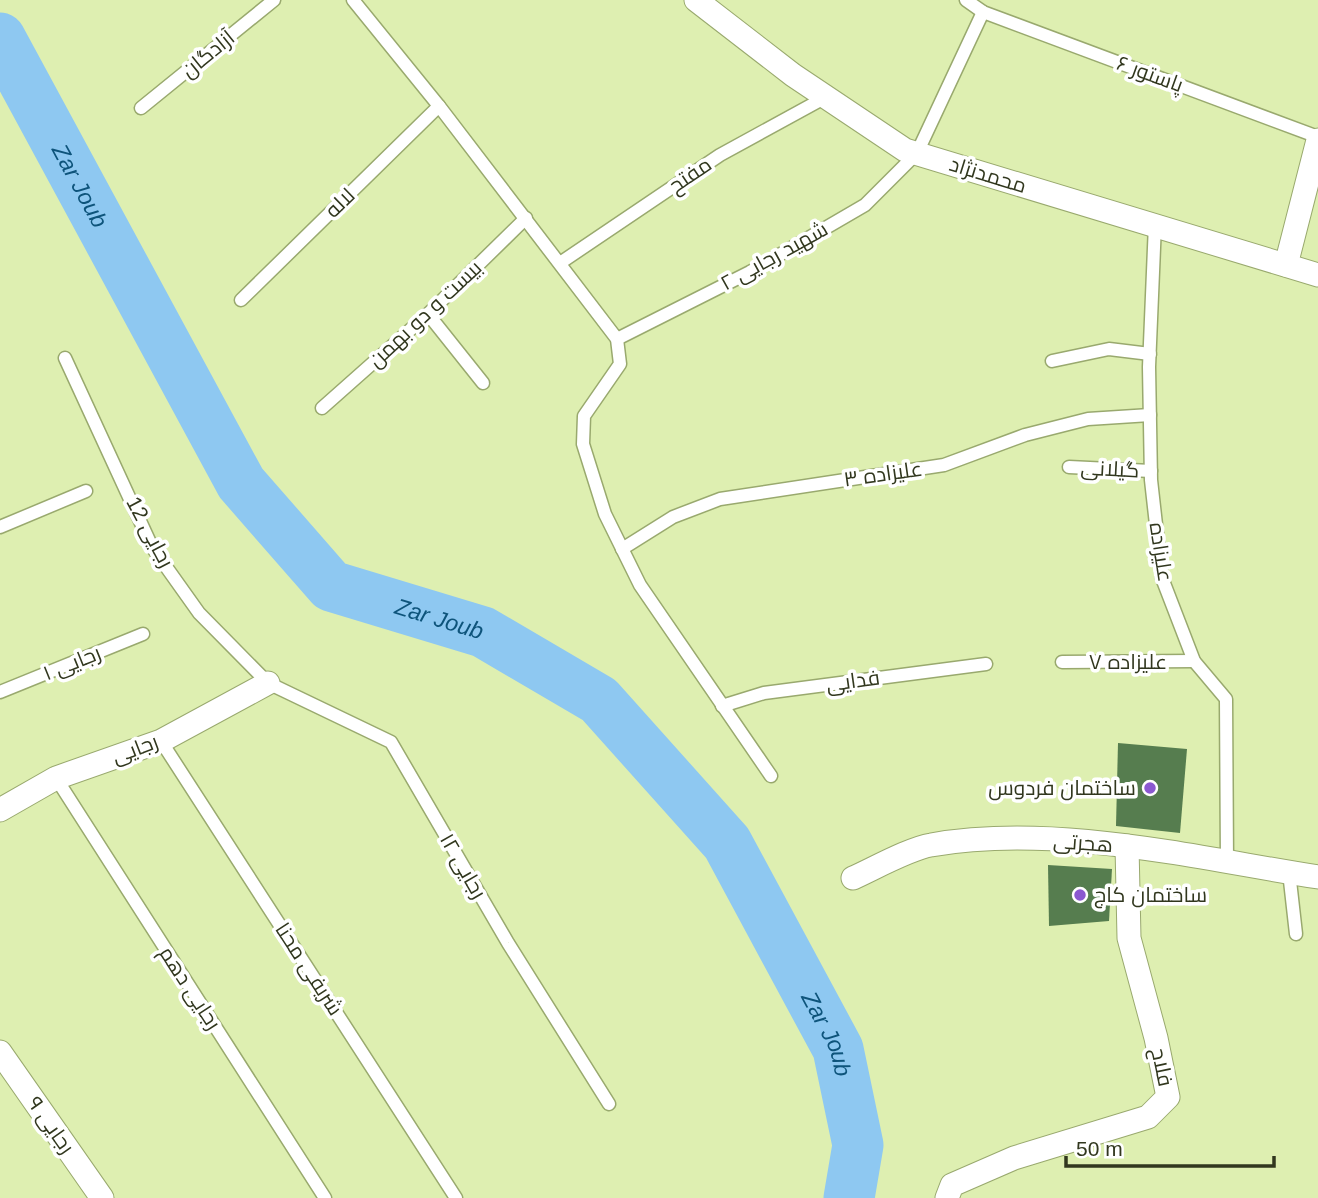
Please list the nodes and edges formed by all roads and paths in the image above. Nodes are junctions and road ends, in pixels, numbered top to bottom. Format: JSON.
{"nodes":[{"id":1,"x":274,"y":0,"type":"edge"},
{"id":2,"x":353,"y":0,"type":"edge"},
{"id":3,"x":696,"y":0,"type":"edge"},
{"id":4,"x":966,"y":0,"type":"edge"},
{"id":5,"x":982,"y":12,"type":"junction"},
{"id":6,"x":826,"y":97,"type":"junction"},
{"id":7,"x":439,"y":106,"type":"junction"},
{"id":8,"x":141,"y":108,"type":"dead end"},
{"id":9,"x":1318,"y":138,"type":"edge"},
{"id":10,"x":917,"y":153,"type":"junction"},
{"id":11,"x":526,"y":218,"type":"junction"},
{"id":12,"x":1155,"y":225,"type":"junction"},
{"id":13,"x":561,"y":263,"type":"junction"},
{"id":14,"x":1286,"y":265,"type":"junction"},
{"id":15,"x":1318,"y":275,"type":"edge"},
{"id":16,"x":241,"y":300,"type":"dead end"},
{"id":17,"x":428,"y":314,"type":"junction"},
{"id":18,"x":617,"y":339,"type":"junction"},
{"id":19,"x":1150,"y":354,"type":"junction"},
{"id":20,"x":65,"y":358,"type":"dead end"},
{"id":21,"x":1052,"y":361,"type":"dead end"},
{"id":22,"x":483,"y":383,"type":"dead end"},
{"id":23,"x":322,"y":408,"type":"dead end"},
{"id":24,"x":1150,"y":415,"type":"junction"},
{"id":25,"x":1069,"y":467,"type":"dead end"},
{"id":26,"x":1151,"y":471,"type":"junction"},
{"id":27,"x":86,"y":491,"type":"dead end"},
{"id":28,"x":0,"y":527,"type":"edge"},
{"id":29,"x":622,"y":549,"type":"junction"},
{"id":30,"x":144,"y":634,"type":"dead end"},
{"id":31,"x":1194,"y":661,"type":"junction"},
{"id":32,"x":1062,"y":662,"type":"dead end"},
{"id":33,"x":986,"y":664,"type":"dead end"},
{"id":34,"x":268,"y":683,"type":"junction"},
{"id":35,"x":0,"y":692,"type":"edge"},
{"id":36,"x":722,"y":706,"type":"junction"},
{"id":37,"x":161,"y":741,"type":"junction"},
{"id":38,"x":771,"y":776,"type":"dead end"},
{"id":39,"x":56,"y":778,"type":"junction"},
{"id":40,"x":0,"y":810,"type":"edge"},
{"id":41,"x":1127,"y":846,"type":"junction"},
{"id":42,"x":1227,"y":863,"type":"junction"},
{"id":43,"x":1289,"y":872,"type":"junction"},
{"id":44,"x":1318,"y":877,"type":"edge"},
{"id":45,"x":853,"y":878,"type":"dead end"},
{"id":46,"x":1296,"y":934,"type":"dead end"},
{"id":47,"x":0,"y":1052,"type":"edge"},
{"id":48,"x":609,"y":1104,"type":"dead end"},
{"id":49,"x":950,"y":1192,"type":"edge"},
{"id":50,"x":102,"y":1198,"type":"edge"},
{"id":51,"x":325,"y":1198,"type":"edge"},
{"id":52,"x":456,"y":1198,"type":"edge"}],
"edges":[{"from":1,"to":8,"type":"lane","name":"آزادگان"},
{"from":2,"to":7,"type":"lane"},
{"from":3,"to":6,"type":"street","name":"محمدنژاد"},
{"from":4,"to":5,"type":"lane","name":"پاستور ۶"},
{"from":5,"to":9,"type":"lane","name":"پاستور ۶"},
{"from":5,"to":10,"type":"lane"},
{"from":6,"to":10,"type":"street","name":"محمدنژاد"},
{"from":6,"to":13,"type":"lane","name":"مفتح"},
{"from":7,"to":11,"type":"lane"},
{"from":7,"to":16,"type":"lane","name":"لاله"},
{"from":9,"to":14,"type":"street"},
{"from":10,"to":12,"type":"street","name":"محمدنژاد"},
{"from":10,"to":18,"type":"lane","name":"شهید رجایی ۲"},
{"from":11,"to":13,"type":"lane"},
{"from":11,"to":17,"type":"lane","name":"بیست و دو بهمن"},
{"from":12,"to":14,"type":"street","name":"محمدنژاد"},
{"from":12,"to":19,"type":"lane","name":"علیزاده"},
{"from":13,"to":18,"type":"lane"},
{"from":14,"to":15,"type":"street","name":"محمدنژاد"},
{"from":17,"to":22,"type":"lane"},
{"from":17,"to":23,"type":"lane","name":"بیست و دو بهمن"},
{"from":18,"to":29,"type":"lane"},
{"from":19,"to":21,"type":"lane"},
{"from":19,"to":24,"type":"lane","name":"علیزاده"},
{"from":20,"to":34,"type":"lane","name":"رجایی 12"},
{"from":24,"to":26,"type":"lane","name":"علیزاده"},
{"from":24,"to":29,"type":"lane","name":"علیزاده ۳"},
{"from":25,"to":26,"type":"lane","name":"گیلانی"},
{"from":26,"to":31,"type":"lane","name":"علیزاده"},
{"from":27,"to":28,"type":"lane"},
{"from":29,"to":36,"type":"lane"},
{"from":30,"to":35,"type":"lane","name":"رجایی ۱"},
{"from":31,"to":32,"type":"lane","name":"علیزاده ۷"},
{"from":31,"to":42,"type":"lane","name":"علیزاده"},
{"from":33,"to":36,"type":"lane","name":"فدایی"},
{"from":34,"to":37,"type":"street","name":"رجایی"},
{"from":34,"to":48,"type":"lane","name":"رجایی ۱۲"},
{"from":36,"to":38,"type":"lane"},
{"from":37,"to":39,"type":"street","name":"رجایی"},
{"from":37,"to":52,"type":"lane","name":"شریفی محنا"},
{"from":39,"to":40,"type":"street","name":"رجایی"},
{"from":39,"to":51,"type":"lane","name":"رجایی دهم"},
{"from":41,"to":42,"type":"street","name":"هجرتی"},
{"from":41,"to":45,"type":"street","name":"هجرتی"},
{"from":41,"to":49,"type":"street","name":"فلاح"},
{"from":42,"to":43,"type":"street","name":"هجرتی"},
{"from":43,"to":44,"type":"street","name":"هجرتی"},
{"from":43,"to":46,"type":"lane"},
{"from":47,"to":50,"type":"street","name":"رجایی ۹"}]}
